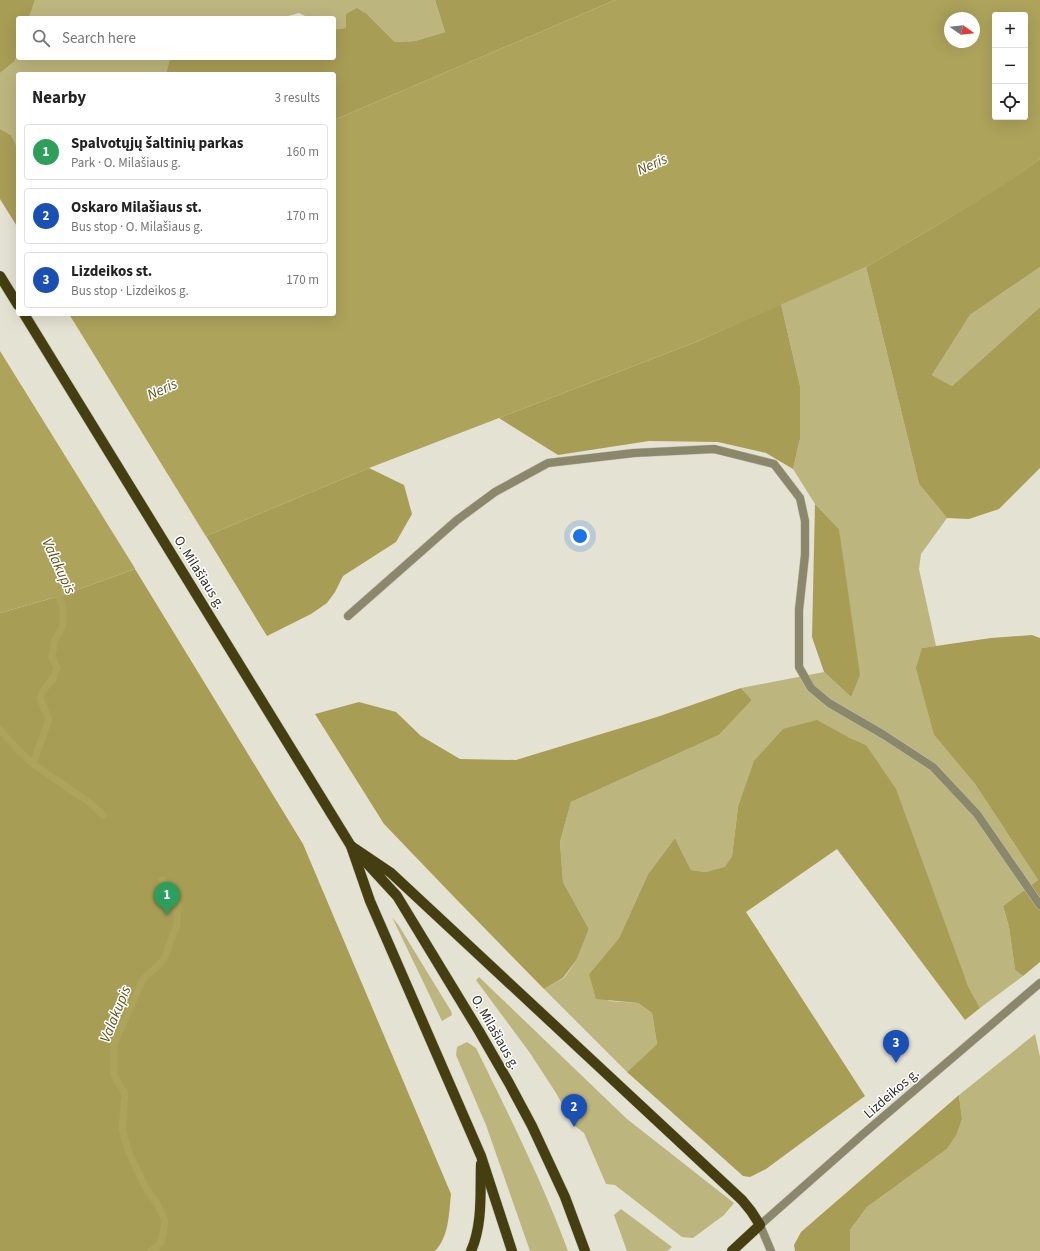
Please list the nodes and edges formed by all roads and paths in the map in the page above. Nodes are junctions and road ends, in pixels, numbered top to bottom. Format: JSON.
{"nodes":[{"id":1,"x":0,"y":276,"type":"edge"},
{"id":2,"x":16,"y":302,"type":"edge"},
{"id":3,"x":25,"y":316,"type":"edge"},
{"id":4,"x":348,"y":616,"type":"dead end"},
{"id":5,"x":351,"y":846,"type":"junction"},
{"id":6,"x":1040,"y":905,"type":"edge"},
{"id":7,"x":1040,"y":983,"type":"edge"},
{"id":8,"x":481,"y":1156,"type":"junction"},
{"id":9,"x":760,"y":1226,"type":"junction"},
{"id":10,"x":471,"y":1251,"type":"edge"},
{"id":11,"x":512,"y":1251,"type":"edge"},
{"id":12,"x":585,"y":1251,"type":"edge"},
{"id":13,"x":732,"y":1251,"type":"edge"},
{"id":14,"x":771,"y":1251,"type":"edge"}],
"edges":[{"from":1,"to":2,"type":"main road"},
{"from":3,"to":5,"type":"main road","name":"O. Milašiaus g."},
{"from":4,"to":6,"type":"street"},
{"from":5,"to":8,"type":"main road","name":"O. Milašiaus g."},
{"from":5,"to":9,"type":"main road"},
{"from":5,"to":12,"type":"main road","name":"O. Milašiaus g."},
{"from":7,"to":9,"type":"street","name":"Lizdeikos g."},
{"from":8,"to":10,"type":"main road"},
{"from":8,"to":11,"type":"main road","name":"O. Milašiaus g."},
{"from":9,"to":13,"type":"main road"},
{"from":9,"to":14,"type":"street"}]}
